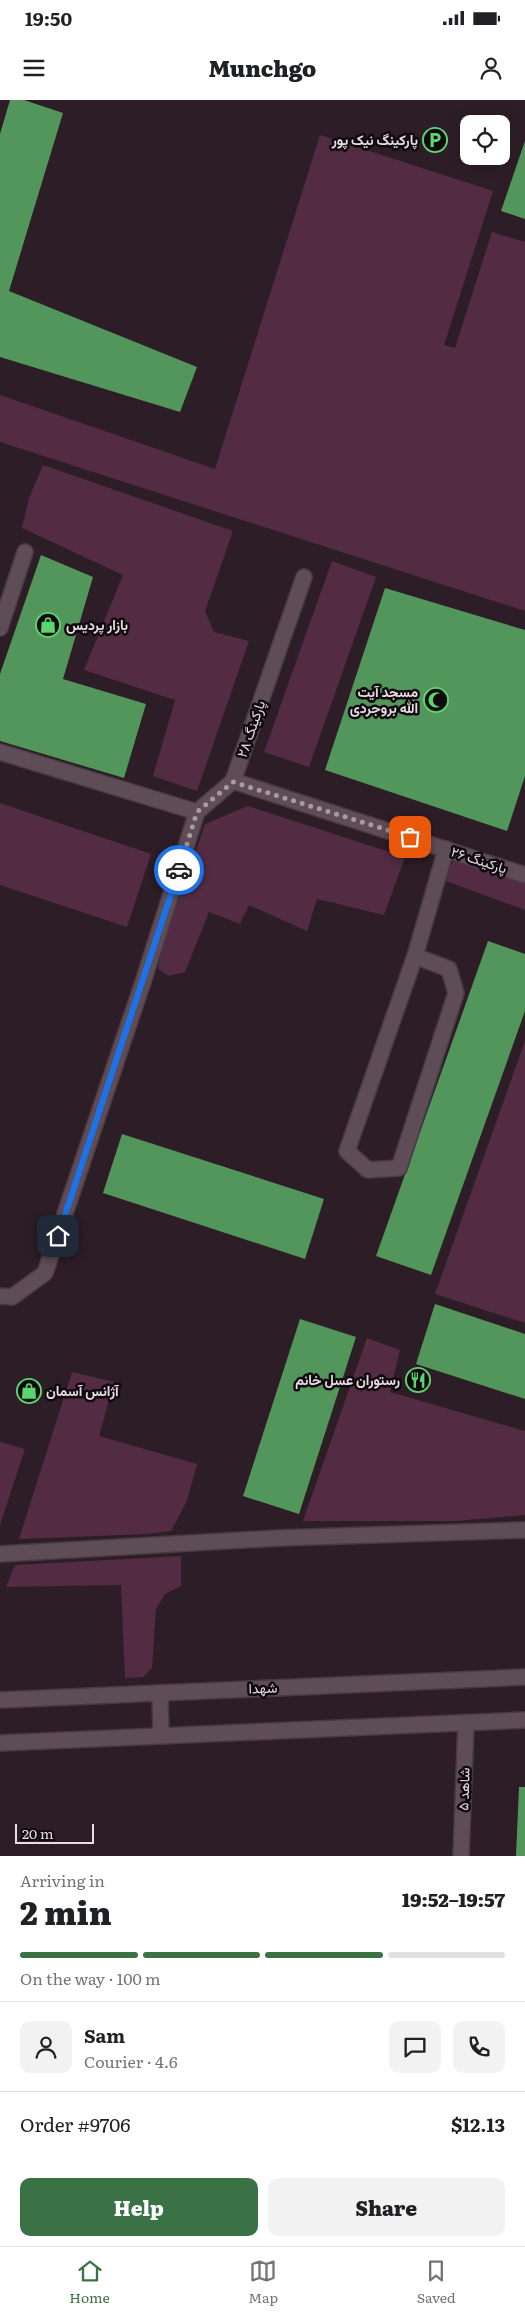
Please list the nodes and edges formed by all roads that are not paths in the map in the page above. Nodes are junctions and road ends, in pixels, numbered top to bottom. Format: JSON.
{"nodes":[{"id":1,"x":25,"y":552,"type":"dead end"},
{"id":2,"x":304,"y":577,"type":"dead end"},
{"id":3,"x":0,"y":628,"type":"edge"},
{"id":4,"x":0,"y":752,"type":"edge"},
{"id":5,"x":233,"y":782,"type":"junction"},
{"id":6,"x":197,"y":812,"type":"junction"},
{"id":7,"x":446,"y":849,"type":"junction"},
{"id":8,"x":525,"y":875,"type":"edge"},
{"id":9,"x":415,"y":956,"type":"junction"},
{"id":10,"x":0,"y":1296,"type":"edge"},
{"id":11,"x":525,"y":1530,"type":"edge"},
{"id":12,"x":0,"y":1554,"type":"edge"},
{"id":13,"x":525,"y":1677,"type":"edge"},
{"id":14,"x":160,"y":1693,"type":"junction"},
{"id":15,"x":0,"y":1700,"type":"edge"},
{"id":16,"x":525,"y":1720,"type":"edge"},
{"id":17,"x":466,"y":1723,"type":"junction"},
{"id":18,"x":161,"y":1736,"type":"junction"},
{"id":19,"x":0,"y":1743,"type":"edge"},
{"id":20,"x":461,"y":1856,"type":"edge"}],
"edges":[{"from":1,"to":3,"type":"main road"},
{"from":2,"to":5,"type":"main road","name":"پارکینگ ۲۸"},
{"from":4,"to":6,"type":"main road"},
{"from":5,"to":6,"type":"main road"},
{"from":5,"to":7,"type":"main road","name":"پارکینگ ۲۶"},
{"from":6,"to":10,"type":"main road"},
{"from":7,"to":8,"type":"main road","name":"پارکینگ ۲۶"},
{"from":7,"to":9,"type":"main road"},
{"from":9,"to":9,"type":"main road"},
{"from":11,"to":12,"type":"main road"},
{"from":13,"to":14,"type":"main road","name":"شهدا"},
{"from":14,"to":15,"type":"main road","name":"شهدا"},
{"from":14,"to":18,"type":"main road"},
{"from":16,"to":17,"type":"main road"},
{"from":17,"to":18,"type":"main road"},
{"from":17,"to":20,"type":"main road","name":"شاهد ۵"},
{"from":18,"to":19,"type":"main road"}]}
